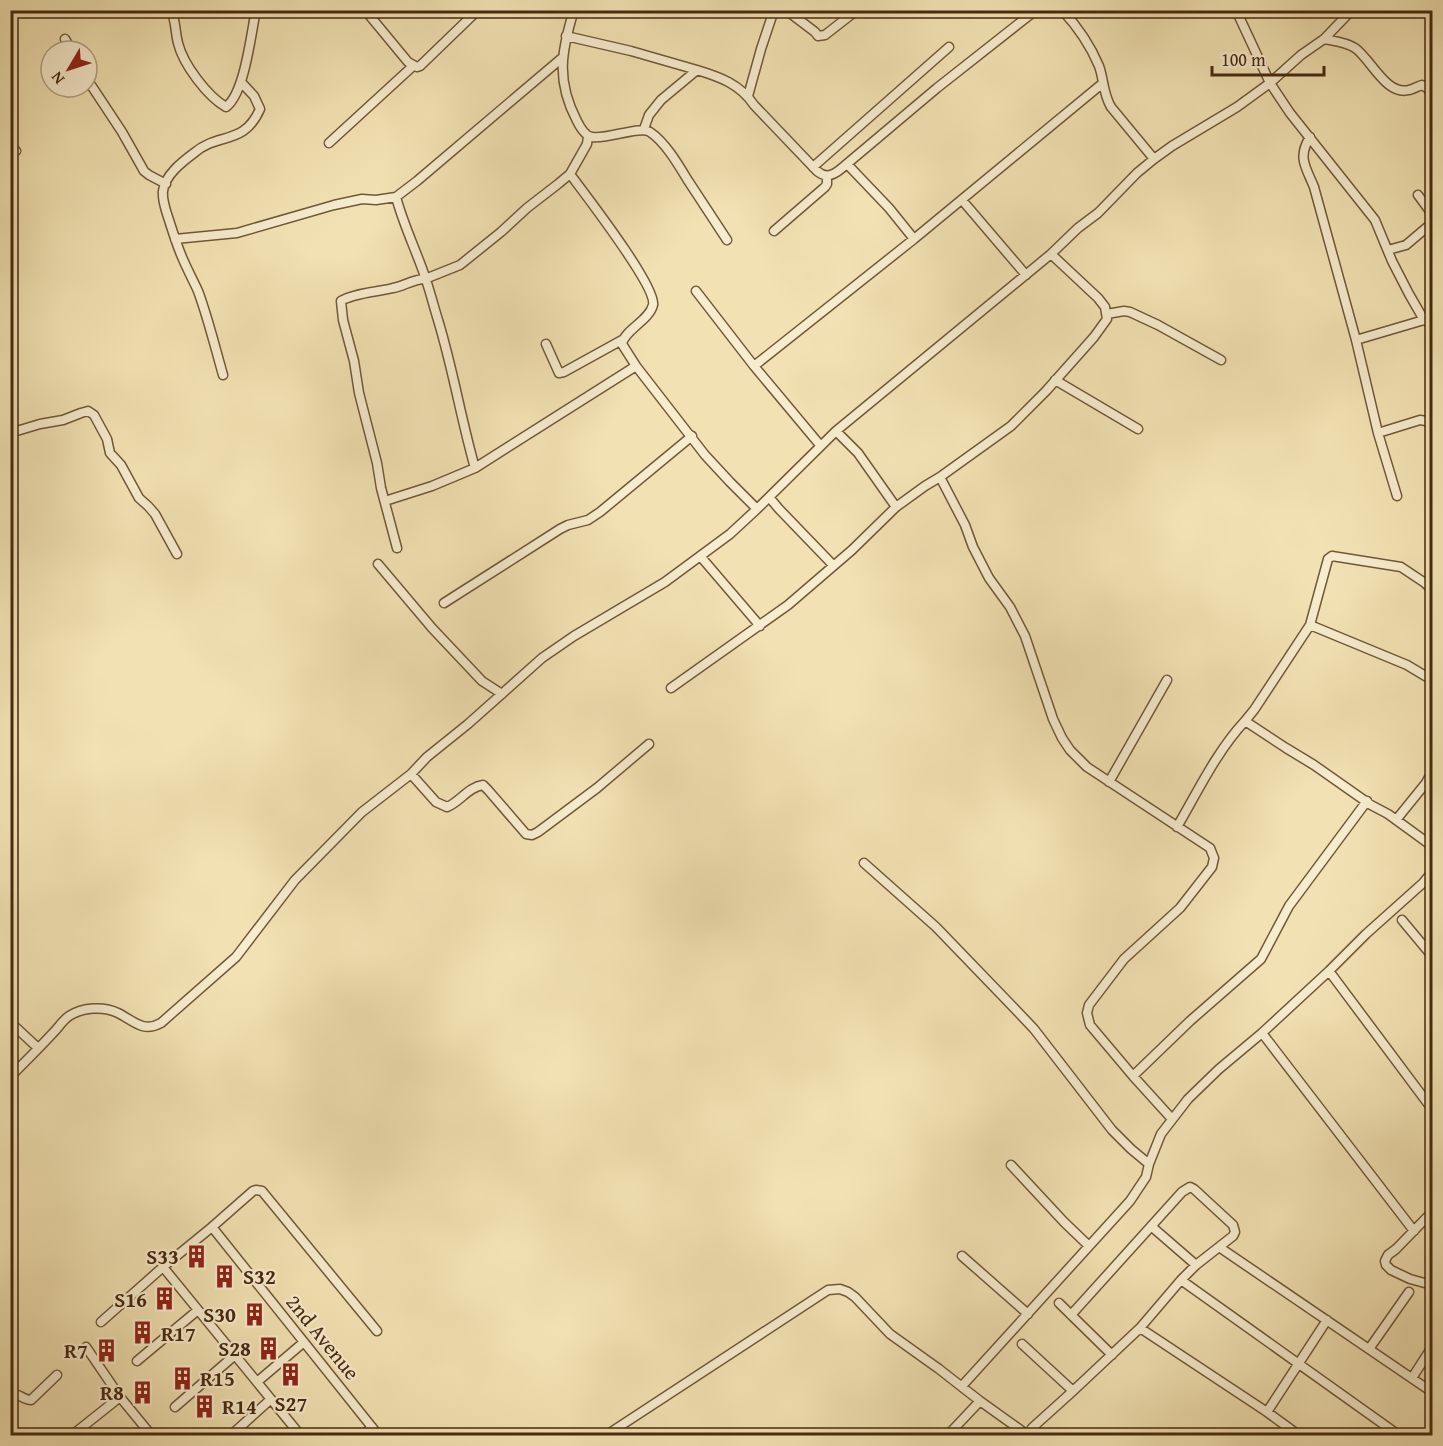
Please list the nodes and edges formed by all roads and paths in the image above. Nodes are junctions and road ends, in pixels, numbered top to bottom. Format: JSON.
{"nodes":[{"id":1,"x":171,"y":10,"type":"edge"},
{"id":2,"x":256,"y":10,"type":"edge"},
{"id":3,"x":365,"y":10,"type":"edge"},
{"id":4,"x":478,"y":10,"type":"edge"},
{"id":5,"x":574,"y":10,"type":"edge"},
{"id":6,"x":774,"y":10,"type":"edge"},
{"id":7,"x":786,"y":10,"type":"edge"},
{"id":8,"x":857,"y":10,"type":"edge"},
{"id":9,"x":1036,"y":10,"type":"edge"},
{"id":10,"x":1062,"y":10,"type":"edge"},
{"id":11,"x":1236,"y":10,"type":"edge"},
{"id":12,"x":1352,"y":10,"type":"edge"},
{"id":13,"x":566,"y":36,"type":"junction"},
{"id":14,"x":1324,"y":39,"type":"junction"},
{"id":15,"x":949,"y":47,"type":"dead end"},
{"id":16,"x":562,"y":58,"type":"junction"},
{"id":17,"x":413,"y":66,"type":"junction"},
{"id":18,"x":697,"y":70,"type":"junction"},
{"id":19,"x":241,"y":82,"type":"junction"},
{"id":20,"x":1103,"y":82,"type":"junction"},
{"id":21,"x":1270,"y":83,"type":"junction"},
{"id":22,"x":1432,"y":94,"type":"edge"},
{"id":23,"x":748,"y":96,"type":"junction"},
{"id":24,"x":99,"y":97,"type":"edge"},
{"id":25,"x":644,"y":129,"type":"junction"},
{"id":26,"x":588,"y":136,"type":"junction"},
{"id":27,"x":1310,"y":137,"type":"junction"},
{"id":28,"x":329,"y":143,"type":"dead end"},
{"id":29,"x":1154,"y":159,"type":"junction"},
{"id":30,"x":847,"y":164,"type":"junction"},
{"id":31,"x":813,"y":167,"type":"junction"},
{"id":32,"x":570,"y":174,"type":"junction"},
{"id":33,"x":827,"y":176,"type":"junction"},
{"id":34,"x":166,"y":184,"type":"junction"},
{"id":35,"x":1418,"y":195,"type":"dead end"},
{"id":36,"x":396,"y":197,"type":"junction"},
{"id":37,"x":962,"y":200,"type":"junction"},
{"id":38,"x":1432,"y":214,"type":"edge"},
{"id":39,"x":1432,"y":223,"type":"edge"},
{"id":40,"x":774,"y":231,"type":"dead end"},
{"id":41,"x":175,"y":239,"type":"junction"},
{"id":42,"x":914,"y":239,"type":"junction"},
{"id":43,"x":727,"y":240,"type":"dead end"},
{"id":44,"x":1388,"y":250,"type":"junction"},
{"id":45,"x":1051,"y":254,"type":"junction"},
{"id":46,"x":1026,"y":274,"type":"junction"},
{"id":47,"x":425,"y":279,"type":"junction"},
{"id":48,"x":696,"y":291,"type":"dead end"},
{"id":49,"x":1107,"y":314,"type":"junction"},
{"id":50,"x":1428,"y":322,"type":"edge"},
{"id":51,"x":622,"y":340,"type":"junction"},
{"id":52,"x":1356,"y":340,"type":"junction"},
{"id":53,"x":546,"y":344,"type":"dead end"},
{"id":54,"x":1221,"y":360,"type":"dead end"},
{"id":55,"x":636,"y":366,"type":"junction"},
{"id":56,"x":754,"y":366,"type":"junction"},
{"id":57,"x":223,"y":375,"type":"dead end"},
{"id":58,"x":1055,"y":380,"type":"junction"},
{"id":59,"x":1432,"y":422,"type":"edge"},
{"id":60,"x":1138,"y":429,"type":"dead end"},
{"id":61,"x":836,"y":431,"type":"junction"},
{"id":62,"x":10,"y":433,"type":"edge"},
{"id":63,"x":1378,"y":433,"type":"junction"},
{"id":64,"x":692,"y":436,"type":"junction"},
{"id":65,"x":820,"y":445,"type":"junction"},
{"id":66,"x":475,"y":468,"type":"junction"},
{"id":67,"x":940,"y":477,"type":"junction"},
{"id":68,"x":769,"y":496,"type":"junction"},
{"id":69,"x":1397,"y":496,"type":"dead end"},
{"id":70,"x":384,"y":501,"type":"junction"},
{"id":71,"x":896,"y":507,"type":"junction"},
{"id":72,"x":757,"y":509,"type":"junction"},
{"id":73,"x":397,"y":548,"type":"dead end"},
{"id":74,"x":177,"y":554,"type":"dead end"},
{"id":75,"x":701,"y":557,"type":"junction"},
{"id":76,"x":378,"y":564,"type":"dead end"},
{"id":77,"x":833,"y":565,"type":"junction"},
{"id":78,"x":1432,"y":590,"type":"edge"},
{"id":79,"x":444,"y":603,"type":"dead end"},
{"id":80,"x":1310,"y":625,"type":"junction"},
{"id":81,"x":760,"y":626,"type":"junction"},
{"id":82,"x":1167,"y":680,"type":"dead end"},
{"id":83,"x":1432,"y":680,"type":"edge"},
{"id":84,"x":671,"y":688,"type":"dead end"},
{"id":85,"x":502,"y":694,"type":"junction"},
{"id":86,"x":1245,"y":721,"type":"junction"},
{"id":87,"x":649,"y":744,"type":"dead end"},
{"id":88,"x":1432,"y":772,"type":"edge"},
{"id":89,"x":411,"y":774,"type":"junction"},
{"id":90,"x":1109,"y":782,"type":"junction"},
{"id":91,"x":1367,"y":801,"type":"junction"},
{"id":92,"x":1396,"y":820,"type":"junction"},
{"id":93,"x":1177,"y":827,"type":"junction"},
{"id":94,"x":1432,"y":846,"type":"edge"},
{"id":95,"x":864,"y":863,"type":"dead end"},
{"id":96,"x":1432,"y":872,"type":"edge"},
{"id":97,"x":1402,"y":920,"type":"dead end"},
{"id":98,"x":1432,"y":956,"type":"edge"},
{"id":99,"x":1329,"y":971,"type":"junction"},
{"id":100,"x":10,"y":1022,"type":"edge"},
{"id":101,"x":1262,"y":1033,"type":"junction"},
{"id":102,"x":38,"y":1048,"type":"junction"},
{"id":103,"x":1133,"y":1076,"type":"junction"},
{"id":104,"x":10,"y":1077,"type":"edge"},
{"id":105,"x":1432,"y":1109,"type":"edge"},
{"id":106,"x":1172,"y":1119,"type":"junction"},
{"id":107,"x":1149,"y":1164,"type":"junction"},
{"id":108,"x":1011,"y":1165,"type":"dead end"},
{"id":109,"x":1432,"y":1212,"type":"edge"},
{"id":110,"x":1151,"y":1226,"type":"junction"},
{"id":111,"x":212,"y":1227,"type":"junction"},
{"id":112,"x":1414,"y":1231,"type":"junction"},
{"id":113,"x":1089,"y":1246,"type":"junction"},
{"id":114,"x":1219,"y":1248,"type":"junction"},
{"id":115,"x":962,"y":1256,"type":"dead end"},
{"id":116,"x":1196,"y":1265,"type":"junction"},
{"id":117,"x":163,"y":1268,"type":"junction"},
{"id":118,"x":1181,"y":1280,"type":"junction"},
{"id":119,"x":1432,"y":1285,"type":"edge"},
{"id":120,"x":1409,"y":1292,"type":"dead end"},
{"id":121,"x":1059,"y":1303,"type":"dead end"},
{"id":122,"x":198,"y":1310,"type":"junction"},
{"id":123,"x":1028,"y":1314,"type":"junction"},
{"id":124,"x":1071,"y":1315,"type":"junction"},
{"id":125,"x":1327,"y":1320,"type":"junction"},
{"id":126,"x":100,"y":1322,"type":"dead end"},
{"id":127,"x":1140,"y":1328,"type":"junction"},
{"id":128,"x":377,"y":1331,"type":"dead end"},
{"id":129,"x":304,"y":1342,"type":"junction"},
{"id":130,"x":1022,"y":1344,"type":"dead end"},
{"id":131,"x":87,"y":1347,"type":"dead end"},
{"id":132,"x":1432,"y":1347,"type":"edge"},
{"id":133,"x":1369,"y":1349,"type":"junction"},
{"id":134,"x":235,"y":1355,"type":"junction"},
{"id":135,"x":1112,"y":1355,"type":"junction"},
{"id":136,"x":137,"y":1361,"type":"dead end"},
{"id":137,"x":1298,"y":1363,"type":"junction"},
{"id":138,"x":57,"y":1375,"type":"dead end"},
{"id":139,"x":1412,"y":1378,"type":"junction"},
{"id":140,"x":257,"y":1382,"type":"junction"},
{"id":141,"x":962,"y":1386,"type":"junction"},
{"id":142,"x":1073,"y":1391,"type":"junction"},
{"id":143,"x":1432,"y":1392,"type":"edge"},
{"id":144,"x":10,"y":1393,"type":"edge"},
{"id":145,"x":120,"y":1397,"type":"junction"},
{"id":146,"x":271,"y":1399,"type":"junction"},
{"id":147,"x":980,"y":1401,"type":"junction"},
{"id":148,"x":175,"y":1407,"type":"dead end"},
{"id":149,"x":1267,"y":1412,"type":"junction"},
{"id":150,"x":372,"y":1427,"type":"junction"},
{"id":151,"x":1030,"y":1432,"type":"edge"},
{"id":152,"x":76,"y":1434,"type":"edge"},
{"id":153,"x":152,"y":1436,"type":"edge"},
{"id":154,"x":230,"y":1436,"type":"edge"},
{"id":155,"x":301,"y":1436,"type":"edge"},
{"id":156,"x":362,"y":1436,"type":"edge"},
{"id":157,"x":379,"y":1436,"type":"edge"},
{"id":158,"x":605,"y":1436,"type":"edge"},
{"id":159,"x":947,"y":1436,"type":"edge"},
{"id":160,"x":1300,"y":1436,"type":"edge"},
{"id":161,"x":1400,"y":1436,"type":"edge"}],
"edges":[{"from":1,"to":19,"type":"street"},
{"from":2,"to":19,"type":"street"},
{"from":3,"to":17,"type":"street"},
{"from":4,"to":17,"type":"street"},
{"from":5,"to":13,"type":"street"},
{"from":6,"to":23,"type":"street"},
{"from":7,"to":8,"type":"street"},
{"from":9,"to":30,"type":"street"},
{"from":10,"to":20,"type":"street"},
{"from":11,"to":21,"type":"street"},
{"from":12,"to":14,"type":"street"},
{"from":13,"to":16,"type":"street"},
{"from":13,"to":18,"type":"street"},
{"from":14,"to":21,"type":"street"},
{"from":14,"to":22,"type":"street"},
{"from":15,"to":31,"type":"street"},
{"from":16,"to":26,"type":"street"},
{"from":16,"to":36,"type":"street"},
{"from":17,"to":28,"type":"street"},
{"from":18,"to":23,"type":"street"},
{"from":18,"to":25,"type":"street"},
{"from":19,"to":34,"type":"street"},
{"from":20,"to":29,"type":"street"},
{"from":20,"to":37,"type":"street"},
{"from":21,"to":27,"type":"street"},
{"from":21,"to":29,"type":"street"},
{"from":23,"to":31,"type":"street"},
{"from":24,"to":34,"type":"street"},
{"from":25,"to":26,"type":"street"},
{"from":25,"to":43,"type":"street"},
{"from":26,"to":32,"type":"street"},
{"from":27,"to":44,"type":"street"},
{"from":27,"to":52,"type":"street"},
{"from":29,"to":45,"type":"street"},
{"from":30,"to":33,"type":"street"},
{"from":30,"to":42,"type":"street"},
{"from":31,"to":33,"type":"street"},
{"from":32,"to":47,"type":"street"},
{"from":32,"to":51,"type":"street"},
{"from":33,"to":40,"type":"street"},
{"from":34,"to":41,"type":"street"},
{"from":35,"to":38,"type":"street"},
{"from":36,"to":41,"type":"street"},
{"from":36,"to":47,"type":"street"},
{"from":37,"to":42,"type":"street"},
{"from":37,"to":46,"type":"street"},
{"from":39,"to":44,"type":"street"},
{"from":41,"to":57,"type":"street"},
{"from":42,"to":56,"type":"street"},
{"from":44,"to":50,"type":"street"},
{"from":45,"to":46,"type":"street"},
{"from":45,"to":49,"type":"street"},
{"from":46,"to":61,"type":"street"},
{"from":47,"to":66,"type":"street"},
{"from":47,"to":70,"type":"street"},
{"from":48,"to":56,"type":"street"},
{"from":49,"to":54,"type":"street"},
{"from":49,"to":58,"type":"street"},
{"from":50,"to":52,"type":"street"},
{"from":51,"to":53,"type":"street"},
{"from":51,"to":55,"type":"street"},
{"from":52,"to":63,"type":"street"},
{"from":55,"to":64,"type":"street"},
{"from":55,"to":66,"type":"street"},
{"from":56,"to":65,"type":"street"},
{"from":58,"to":60,"type":"street"},
{"from":58,"to":67,"type":"street"},
{"from":59,"to":63,"type":"street"},
{"from":61,"to":65,"type":"street"},
{"from":61,"to":71,"type":"street"},
{"from":62,"to":74,"type":"street"},
{"from":63,"to":69,"type":"street"},
{"from":64,"to":72,"type":"street"},
{"from":64,"to":79,"type":"street"},
{"from":65,"to":68,"type":"street"},
{"from":66,"to":70,"type":"street"},
{"from":67,"to":71,"type":"street"},
{"from":67,"to":90,"type":"street"},
{"from":68,"to":72,"type":"street"},
{"from":68,"to":77,"type":"street"},
{"from":70,"to":73,"type":"street"},
{"from":71,"to":77,"type":"street"},
{"from":72,"to":75,"type":"street"},
{"from":75,"to":81,"type":"street"},
{"from":75,"to":85,"type":"street"},
{"from":76,"to":85,"type":"street"},
{"from":77,"to":81,"type":"street"},
{"from":78,"to":80,"type":"street"},
{"from":80,"to":83,"type":"street"},
{"from":80,"to":86,"type":"street"},
{"from":81,"to":84,"type":"street"},
{"from":82,"to":90,"type":"street"},
{"from":85,"to":89,"type":"street"},
{"from":86,"to":91,"type":"street"},
{"from":86,"to":93,"type":"street"},
{"from":87,"to":89,"type":"street"},
{"from":88,"to":92,"type":"street"},
{"from":89,"to":102,"type":"street"},
{"from":90,"to":93,"type":"street"},
{"from":91,"to":92,"type":"street"},
{"from":91,"to":103,"type":"street"},
{"from":92,"to":94,"type":"street"},
{"from":93,"to":103,"type":"street"},
{"from":95,"to":107,"type":"street"},
{"from":96,"to":99,"type":"street"},
{"from":97,"to":98,"type":"street"},
{"from":99,"to":101,"type":"street"},
{"from":99,"to":105,"type":"street"},
{"from":100,"to":102,"type":"street"},
{"from":101,"to":106,"type":"street"},
{"from":101,"to":112,"type":"street"},
{"from":102,"to":104,"type":"street"},
{"from":103,"to":106,"type":"street"},
{"from":106,"to":107,"type":"street"},
{"from":107,"to":113,"type":"street"},
{"from":108,"to":113,"type":"street"},
{"from":109,"to":112,"type":"street"},
{"from":110,"to":114,"type":"street"},
{"from":110,"to":116,"type":"street"},
{"from":110,"to":124,"type":"street"},
{"from":111,"to":117,"type":"street"},
{"from":111,"to":128,"type":"street"},
{"from":111,"to":129,"type":"street","name":"2nd Avenue"},
{"from":112,"to":119,"type":"street"},
{"from":113,"to":123,"type":"street"},
{"from":114,"to":116,"type":"street"},
{"from":114,"to":125,"type":"street"},
{"from":115,"to":123,"type":"street"},
{"from":116,"to":118,"type":"street"},
{"from":117,"to":122,"type":"street"},
{"from":117,"to":126,"type":"street"},
{"from":118,"to":127,"type":"street"},
{"from":118,"to":137,"type":"street"},
{"from":120,"to":133,"type":"street"},
{"from":121,"to":124,"type":"street"},
{"from":122,"to":134,"type":"street"},
{"from":122,"to":136,"type":"street"},
{"from":123,"to":141,"type":"street"},
{"from":124,"to":135,"type":"street"},
{"from":125,"to":133,"type":"street"},
{"from":125,"to":137,"type":"street"},
{"from":127,"to":135,"type":"street"},
{"from":127,"to":149,"type":"street"},
{"from":129,"to":140,"type":"street"},
{"from":129,"to":150,"type":"street","name":"2nd Avenue"},
{"from":130,"to":142,"type":"street"},
{"from":131,"to":145,"type":"street"},
{"from":132,"to":139,"type":"street"},
{"from":133,"to":139,"type":"street"},
{"from":134,"to":140,"type":"street"},
{"from":134,"to":148,"type":"street"},
{"from":135,"to":142,"type":"street"},
{"from":137,"to":149,"type":"street"},
{"from":137,"to":161,"type":"street"},
{"from":138,"to":144,"type":"street"},
{"from":139,"to":143,"type":"street"},
{"from":140,"to":146,"type":"street"},
{"from":141,"to":147,"type":"street"},
{"from":141,"to":158,"type":"street"},
{"from":142,"to":151,"type":"street"},
{"from":145,"to":152,"type":"street"},
{"from":145,"to":153,"type":"street"},
{"from":146,"to":154,"type":"street"},
{"from":146,"to":155,"type":"street"},
{"from":147,"to":151,"type":"street"},
{"from":147,"to":159,"type":"street"},
{"from":149,"to":160,"type":"street"},
{"from":150,"to":156,"type":"street"},
{"from":150,"to":157,"type":"street","name":"2nd Avenue"}]}
